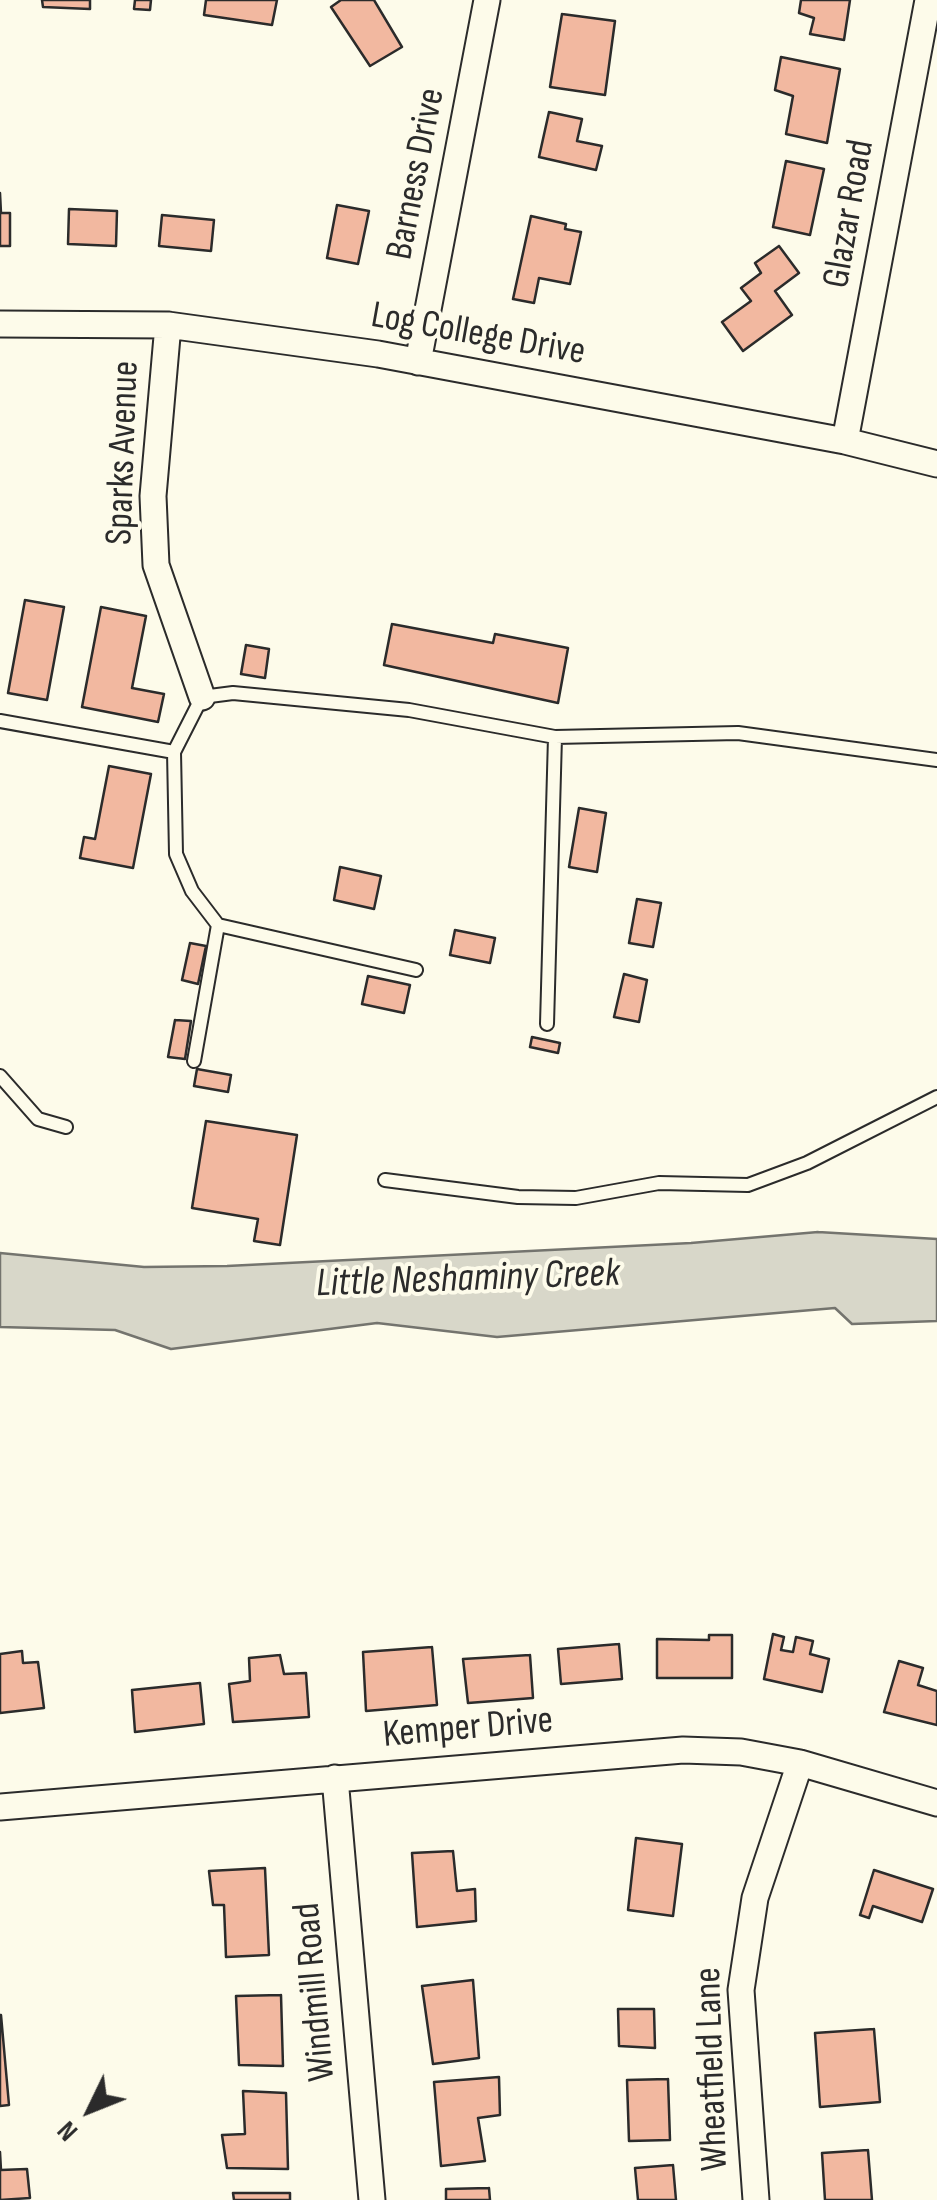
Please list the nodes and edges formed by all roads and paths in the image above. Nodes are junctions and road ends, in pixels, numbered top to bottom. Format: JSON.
{"nodes":[{"id":1,"x":487,"y":0,"type":"edge"},
{"id":2,"x":928,"y":0,"type":"edge"},
{"id":3,"x":0,"y":324,"type":"edge"},
{"id":4,"x":168,"y":326,"type":"junction"},
{"id":5,"x":418,"y":362,"type":"junction"},
{"id":6,"x":845,"y":441,"type":"junction"},
{"id":7,"x":937,"y":464,"type":"edge"},
{"id":8,"x":202,"y":697,"type":"junction"},
{"id":9,"x":0,"y":721,"type":"edge"},
{"id":10,"x":555,"y":737,"type":"junction"},
{"id":11,"x":174,"y":752,"type":"junction"},
{"id":12,"x":937,"y":760,"type":"edge"},
{"id":13,"x":218,"y":925,"type":"junction"},
{"id":14,"x":416,"y":970,"type":"dead end"},
{"id":15,"x":547,"y":1024,"type":"dead end"},
{"id":16,"x":194,"y":1061,"type":"dead end"},
{"id":17,"x":0,"y":1076,"type":"edge"},
{"id":18,"x":937,"y":1097,"type":"edge"},
{"id":19,"x":66,"y":1128,"type":"dead end"},
{"id":20,"x":385,"y":1180,"type":"dead end"},
{"id":21,"x":800,"y":1762,"type":"junction"},
{"id":22,"x":336,"y":1778,"type":"junction"},
{"id":23,"x":937,"y":1803,"type":"edge"},
{"id":24,"x":0,"y":1807,"type":"edge"},
{"id":25,"x":372,"y":2200,"type":"edge"},
{"id":26,"x":756,"y":2200,"type":"edge"}],
"edges":[{"from":1,"to":5,"type":"street","name":"Barness Drive"},
{"from":2,"to":6,"type":"street","name":"Glazar Road"},
{"from":3,"to":4,"type":"street","name":"Log College Drive"},
{"from":4,"to":5,"type":"street","name":"Log College Drive"},
{"from":4,"to":8,"type":"street","name":"Sparks Avenue"},
{"from":5,"to":6,"type":"street","name":"Log College Drive"},
{"from":6,"to":7,"type":"street","name":"Log College Drive"},
{"from":8,"to":10,"type":"lane"},
{"from":8,"to":11,"type":"lane"},
{"from":9,"to":11,"type":"lane"},
{"from":10,"to":12,"type":"lane"},
{"from":10,"to":15,"type":"lane"},
{"from":11,"to":13,"type":"lane"},
{"from":13,"to":14,"type":"lane"},
{"from":13,"to":16,"type":"lane"},
{"from":17,"to":19,"type":"lane"},
{"from":18,"to":20,"type":"lane"},
{"from":21,"to":22,"type":"street","name":"Kemper Drive"},
{"from":21,"to":23,"type":"street","name":"Kemper Drive"},
{"from":21,"to":26,"type":"street","name":"Wheatfield Lane"},
{"from":22,"to":24,"type":"street","name":"Kemper Drive"},
{"from":22,"to":25,"type":"street","name":"Windmill Road"}]}
